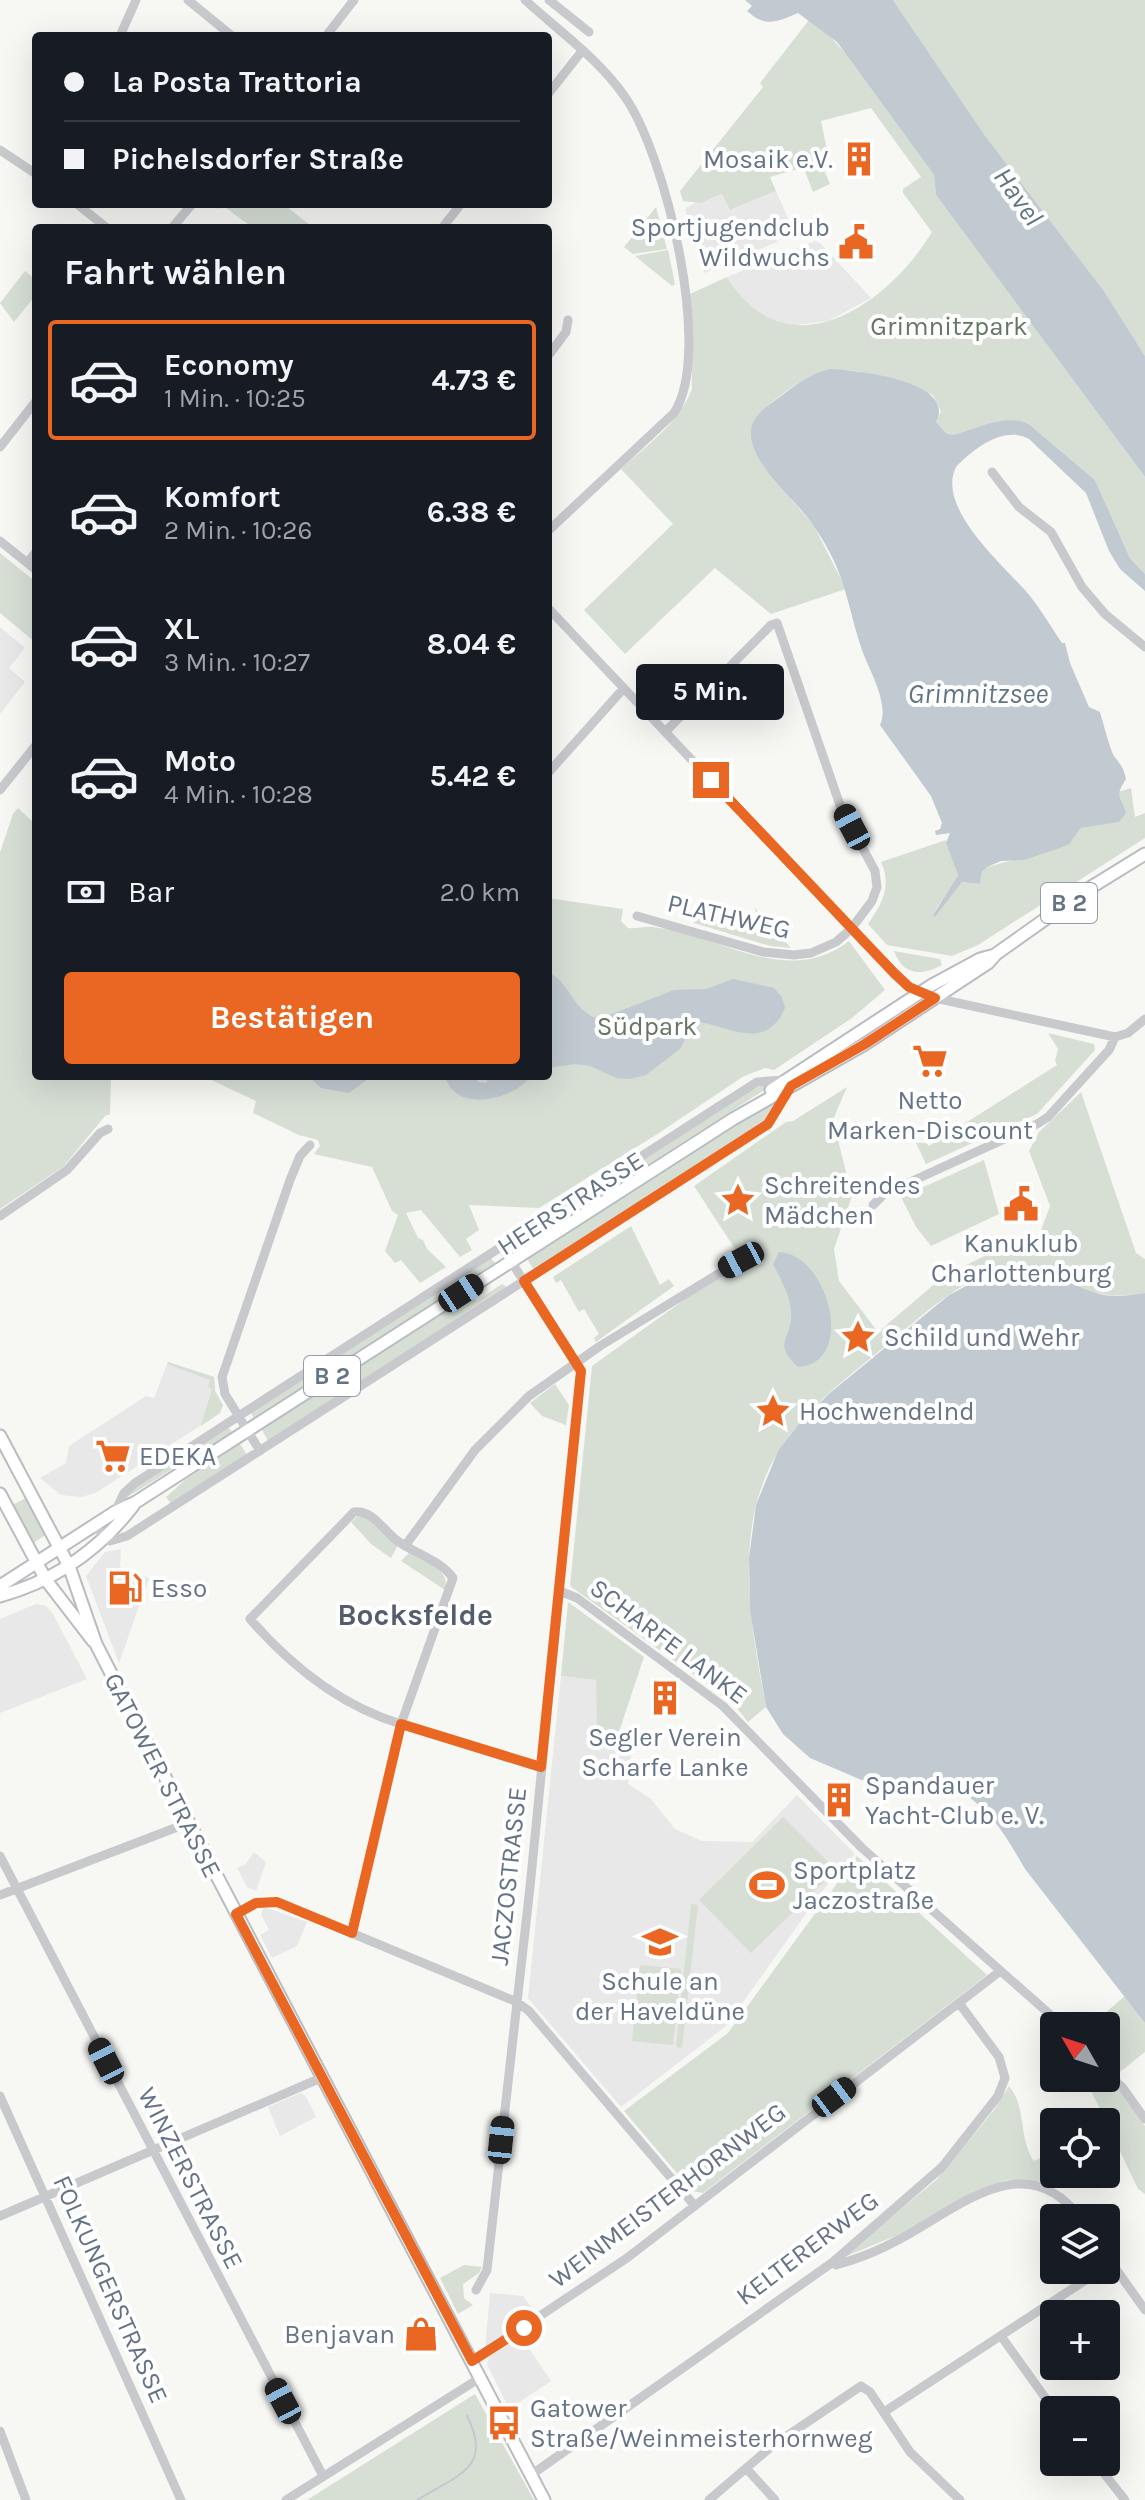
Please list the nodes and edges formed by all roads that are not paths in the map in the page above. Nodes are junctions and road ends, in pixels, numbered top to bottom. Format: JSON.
{"nodes":[{"id":1,"x":136,"y":0,"type":"edge"},
{"id":2,"x":188,"y":0,"type":"edge"},
{"id":3,"x":354,"y":0,"type":"edge"},
{"id":4,"x":525,"y":0,"type":"edge"},
{"id":5,"x":549,"y":0,"type":"edge"},
{"id":6,"x":122,"y":32,"type":"edge"},
{"id":7,"x":227,"y":32,"type":"edge"},
{"id":8,"x":329,"y":32,"type":"edge"},
{"id":9,"x":589,"y":32,"type":"dead end"},
{"id":10,"x":582,"y":51,"type":"junction"},
{"id":11,"x":552,"y":89,"type":"edge"},
{"id":12,"x":0,"y":150,"type":"edge"},
{"id":13,"x":32,"y":171,"type":"edge"},
{"id":14,"x":82,"y":208,"type":"edge"},
{"id":15,"x":189,"y":208,"type":"edge"},
{"id":16,"x":458,"y":208,"type":"edge"},
{"id":17,"x":102,"y":224,"type":"edge"},
{"id":18,"x":175,"y":224,"type":"edge"},
{"id":19,"x":445,"y":224,"type":"edge"},
{"id":20,"x":568,"y":320,"type":"dead end"},
{"id":21,"x":552,"y":351,"type":"edge"},
{"id":22,"x":32,"y":406,"type":"edge"},
{"id":23,"x":0,"y":447,"type":"edge"},
{"id":24,"x":992,"y":472,"type":"dead end"},
{"id":25,"x":552,"y":527,"type":"edge"},
{"id":26,"x":0,"y":541,"type":"edge"},
{"id":27,"x":32,"y":557,"type":"edge"},
{"id":28,"x":27,"y":563,"type":"junction"},
{"id":29,"x":32,"y":567,"type":"edge"},
{"id":30,"x":552,"y":612,"type":"edge"},
{"id":31,"x":1145,"y":647,"type":"edge"},
{"id":32,"x":624,"y":688,"type":"junction"},
{"id":33,"x":665,"y":732,"type":"junction"},
{"id":34,"x":32,"y":750,"type":"edge"},
{"id":35,"x":552,"y":769,"type":"edge"},
{"id":36,"x":0,"y":790,"type":"edge"},
{"id":37,"x":1145,"y":854,"type":"edge"},
{"id":38,"x":637,"y":916,"type":"dead end"},
{"id":39,"x":851,"y":929,"type":"junction"},
{"id":40,"x":996,"y":954,"type":"junction"},
{"id":41,"x":920,"y":993,"type":"junction"},
{"id":42,"x":935,"y":998,"type":"junction"},
{"id":43,"x":1145,"y":1019,"type":"edge"},
{"id":44,"x":1115,"y":1037,"type":"junction"},
{"id":45,"x":787,"y":1083,"type":"junction"},
{"id":46,"x":108,"y":1129,"type":"dead end"},
{"id":47,"x":310,"y":1145,"type":"dead end"},
{"id":48,"x":873,"y":1205,"type":"dead end"},
{"id":49,"x":0,"y":1216,"type":"edge"},
{"id":50,"x":502,"y":1247,"type":"junction"},
{"id":51,"x":741,"y":1260,"type":"dead end"},
{"id":52,"x":511,"y":1261,"type":"junction"},
{"id":53,"x":524,"y":1281,"type":"junction"},
{"id":54,"x":577,"y":1362,"type":"junction"},
{"id":55,"x":238,"y":1416,"type":"junction"},
{"id":56,"x":248,"y":1430,"type":"junction"},
{"id":57,"x":0,"y":1436,"type":"edge"},
{"id":58,"x":260,"y":1451,"type":"junction"},
{"id":59,"x":0,"y":1494,"type":"edge"},
{"id":60,"x":136,"y":1502,"type":"junction"},
{"id":61,"x":115,"y":1512,"type":"junction"},
{"id":62,"x":94,"y":1525,"type":"junction"},
{"id":63,"x":108,"y":1539,"type":"junction"},
{"id":64,"x":405,"y":1546,"type":"junction"},
{"id":65,"x":60,"y":1547,"type":"junction"},
{"id":66,"x":35,"y":1563,"type":"junction"},
{"id":67,"x":69,"y":1566,"type":"junction"},
{"id":68,"x":46,"y":1580,"type":"junction"},
{"id":69,"x":0,"y":1586,"type":"edge"},
{"id":70,"x":560,"y":1591,"type":"junction"},
{"id":71,"x":0,"y":1596,"type":"edge"},
{"id":72,"x":96,"y":1644,"type":"junction"},
{"id":73,"x":401,"y":1724,"type":"junction"},
{"id":74,"x":541,"y":1767,"type":"junction"},
{"id":75,"x":188,"y":1823,"type":"junction"},
{"id":76,"x":0,"y":1856,"type":"edge"},
{"id":77,"x":17,"y":1888,"type":"junction"},
{"id":78,"x":0,"y":1895,"type":"edge"},
{"id":79,"x":236,"y":1914,"type":"junction"},
{"id":80,"x":352,"y":1933,"type":"junction"},
{"id":81,"x":999,"y":1972,"type":"junction"},
{"id":82,"x":517,"y":2002,"type":"junction"},
{"id":83,"x":959,"y":2003,"type":"junction"},
{"id":84,"x":1048,"y":2012,"type":"edge"},
{"id":85,"x":321,"y":2078,"type":"junction"},
{"id":86,"x":1120,"y":2085,"type":"edge"},
{"id":87,"x":0,"y":2096,"type":"edge"},
{"id":88,"x":1145,"y":2119,"type":"edge"},
{"id":89,"x":152,"y":2150,"type":"junction"},
{"id":90,"x":46,"y":2196,"type":"junction"},
{"id":91,"x":1069,"y":2204,"type":"edge"},
{"id":92,"x":695,"y":2206,"type":"junction"},
{"id":93,"x":0,"y":2216,"type":"edge"},
{"id":94,"x":833,"y":2262,"type":"junction"},
{"id":95,"x":1120,"y":2278,"type":"edge"},
{"id":96,"x":1080,"y":2284,"type":"edge"},
{"id":97,"x":476,"y":2290,"type":"dead end"},
{"id":98,"x":1145,"y":2310,"type":"edge"},
{"id":99,"x":1001,"y":2336,"type":"junction"},
{"id":100,"x":472,"y":2361,"type":"junction"},
{"id":101,"x":480,"y":2378,"type":"junction"},
{"id":102,"x":1044,"y":2396,"type":"edge"},
{"id":103,"x":884,"y":2412,"type":"junction"},
{"id":104,"x":0,"y":2431,"type":"edge"},
{"id":105,"x":746,"y":2468,"type":"junction"},
{"id":106,"x":531,"y":2475,"type":"junction"},
{"id":107,"x":323,"y":2476,"type":"junction"},
{"id":108,"x":1106,"y":2476,"type":"edge"},
{"id":109,"x":26,"y":2500,"type":"edge"},
{"id":110,"x":181,"y":2500,"type":"edge"},
{"id":111,"x":286,"y":2500,"type":"edge"},
{"id":112,"x":544,"y":2500,"type":"edge"},
{"id":113,"x":709,"y":2500,"type":"edge"},
{"id":114,"x":775,"y":2500,"type":"edge"},
{"id":115,"x":960,"y":2500,"type":"edge"},
{"id":116,"x":1125,"y":2500,"type":"edge"}],
"edges":[{"from":1,"to":6,"type":"street"},
{"from":2,"to":7,"type":"street"},
{"from":3,"to":8,"type":"street"},
{"from":4,"to":10,"type":"street"},
{"from":5,"to":9,"type":"street"},
{"from":10,"to":11,"type":"street"},
{"from":10,"to":25,"type":"street"},
{"from":12,"to":13,"type":"street"},
{"from":14,"to":17,"type":"street"},
{"from":15,"to":18,"type":"street"},
{"from":16,"to":19,"type":"street"},
{"from":20,"to":21,"type":"street"},
{"from":22,"to":23,"type":"street"},
{"from":24,"to":31,"type":"street"},
{"from":26,"to":28,"type":"street"},
{"from":27,"to":28,"type":"street"},
{"from":28,"to":29,"type":"street"},
{"from":30,"to":32,"type":"street"},
{"from":32,"to":33,"type":"street"},
{"from":32,"to":35,"type":"street"},
{"from":33,"to":39,"type":"street"},
{"from":33,"to":39,"type":"street"},
{"from":34,"to":36,"type":"street"},
{"from":37,"to":40,"type":"main road","name":"HEERSTRASSE","number":"B 2"},
{"from":38,"to":39,"type":"street","name":"PLATHWEG"},
{"from":39,"to":41,"type":"street"},
{"from":40,"to":41,"type":"main road","name":"HEERSTRASSE","number":"B 2"},
{"from":40,"to":42,"type":"main road","name":"HEERSTRASSE","number":"B 2"},
{"from":41,"to":42,"type":"street"},
{"from":41,"to":45,"type":"main road","name":"HEERSTRASSE","number":"B 2"},
{"from":42,"to":44,"type":"street"},
{"from":42,"to":45,"type":"main road","name":"HEERSTRASSE","number":"B 2"},
{"from":43,"to":44,"type":"street"},
{"from":44,"to":48,"type":"street"},
{"from":45,"to":50,"type":"street","name":"HEERSTRASSE"},
{"from":45,"to":52,"type":"main road","name":"HEERSTRASSE","number":"B 2"},
{"from":45,"to":53,"type":"street","name":"HEERSTRASSE"},
{"from":46,"to":49,"type":"street"},
{"from":47,"to":55,"type":"street"},
{"from":50,"to":52,"type":"street"},
{"from":50,"to":55,"type":"street","name":"HEERSTRASSE"},
{"from":51,"to":54,"type":"street"},
{"from":52,"to":53,"type":"street"},
{"from":52,"to":56,"type":"main road","name":"HEERSTRASSE","number":"B 2"},
{"from":53,"to":54,"type":"street"},
{"from":53,"to":58,"type":"street","name":"HEERSTRASSE"},
{"from":54,"to":64,"type":"street"},
{"from":54,"to":70,"type":"street","name":"JACZOSTRASSE"},
{"from":55,"to":56,"type":"street"},
{"from":55,"to":61,"type":"street","name":"HEERSTRASSE"},
{"from":56,"to":58,"type":"street"},
{"from":56,"to":60,"type":"main road","name":"HEERSTRASSE","number":"B 2"},
{"from":57,"to":65,"type":"main road","name":"GATOWER STRASSE"},
{"from":58,"to":63,"type":"street","name":"HEERSTRASSE"},
{"from":59,"to":66,"type":"main road","name":"GATOWER STRASSE"},
{"from":60,"to":61,"type":"main road","name":"HEERSTRASSE","number":"B 2"},
{"from":60,"to":63,"type":"main road","name":"HEERSTRASSE","number":"B 2"},
{"from":61,"to":62,"type":"main road","name":"HEERSTRASSE","number":"B 2"},
{"from":62,"to":63,"type":"street"},
{"from":62,"to":65,"type":"main road","name":"HEERSTRASSE","number":"B 2"},
{"from":63,"to":67,"type":"main road","name":"HEERSTRASSE","number":"B 2"},
{"from":64,"to":73,"type":"street"},
{"from":64,"to":73,"type":"street"},
{"from":65,"to":66,"type":"main road","name":"HEERSTRASSE","number":"B 2"},
{"from":65,"to":67,"type":"main road","name":"GATOWER STRASSE"},
{"from":66,"to":68,"type":"main road","name":"GATOWER STRASSE"},
{"from":66,"to":69,"type":"main road","name":"HEERSTRASSE","number":"B 2"},
{"from":67,"to":68,"type":"main road","name":"HEERSTRASSE","number":"B 2"},
{"from":67,"to":72,"type":"main road","name":"GATOWER STRASSE"},
{"from":68,"to":71,"type":"main road","name":"HEERSTRASSE","number":"B 2"},
{"from":68,"to":72,"type":"main road","name":"GATOWER STRASSE"},
{"from":70,"to":74,"type":"street","name":"JACZOSTRASSE"},
{"from":70,"to":81,"type":"street","name":"SCHARFE LANKE"},
{"from":72,"to":75,"type":"main road","name":"GATOWER STRASSE"},
{"from":73,"to":74,"type":"street"},
{"from":73,"to":80,"type":"street"},
{"from":74,"to":82,"type":"street","name":"JACZOSTRASSE"},
{"from":75,"to":77,"type":"street"},
{"from":75,"to":79,"type":"main road","name":"GATOWER STRASSE"},
{"from":76,"to":77,"type":"street","name":"WINZERSTRASSE"},
{"from":77,"to":78,"type":"street"},
{"from":77,"to":89,"type":"street","name":"WINZERSTRASSE"},
{"from":79,"to":80,"type":"street"},
{"from":79,"to":85,"type":"main road","name":"GATOWER STRASSE"},
{"from":80,"to":82,"type":"street"},
{"from":81,"to":83,"type":"street","name":"WEINMEISTERHORNWEG"},
{"from":81,"to":84,"type":"street","name":"SCHARFE LANKE"},
{"from":82,"to":92,"type":"street"},
{"from":82,"to":97,"type":"street","name":"JACZOSTRASSE"},
{"from":83,"to":92,"type":"street","name":"WEINMEISTERHORNWEG"},
{"from":83,"to":94,"type":"street","name":"KELTERERWEG"},
{"from":85,"to":89,"type":"street"},
{"from":85,"to":100,"type":"main road","name":"GATOWER STRASSE"},
{"from":86,"to":88,"type":"street"},
{"from":87,"to":90,"type":"street","name":"FOLKUNGERSTRASSE"},
{"from":89,"to":90,"type":"street"},
{"from":89,"to":107,"type":"street","name":"WINZERSTRASSE"},
{"from":90,"to":93,"type":"street"},
{"from":90,"to":110,"type":"street","name":"FOLKUNGERSTRASSE"},
{"from":91,"to":94,"type":"street"},
{"from":92,"to":100,"type":"street","name":"WEINMEISTERHORNWEG"},
{"from":94,"to":106,"type":"street","name":"KELTERERWEG"},
{"from":95,"to":98,"type":"street"},
{"from":96,"to":99,"type":"street"},
{"from":99,"to":102,"type":"street"},
{"from":99,"to":103,"type":"street"},
{"from":100,"to":101,"type":"main road","name":"GATOWER STRASSE"},
{"from":101,"to":106,"type":"main road","name":"GATOWER STRASSE"},
{"from":101,"to":107,"type":"street"},
{"from":103,"to":105,"type":"street"},
{"from":103,"to":115,"type":"street"},
{"from":104,"to":109,"type":"street"},
{"from":105,"to":113,"type":"street"},
{"from":105,"to":114,"type":"street"},
{"from":106,"to":112,"type":"main road","name":"GATOWER STRASSE"},
{"from":107,"to":111,"type":"street"},
{"from":108,"to":116,"type":"street"}]}
